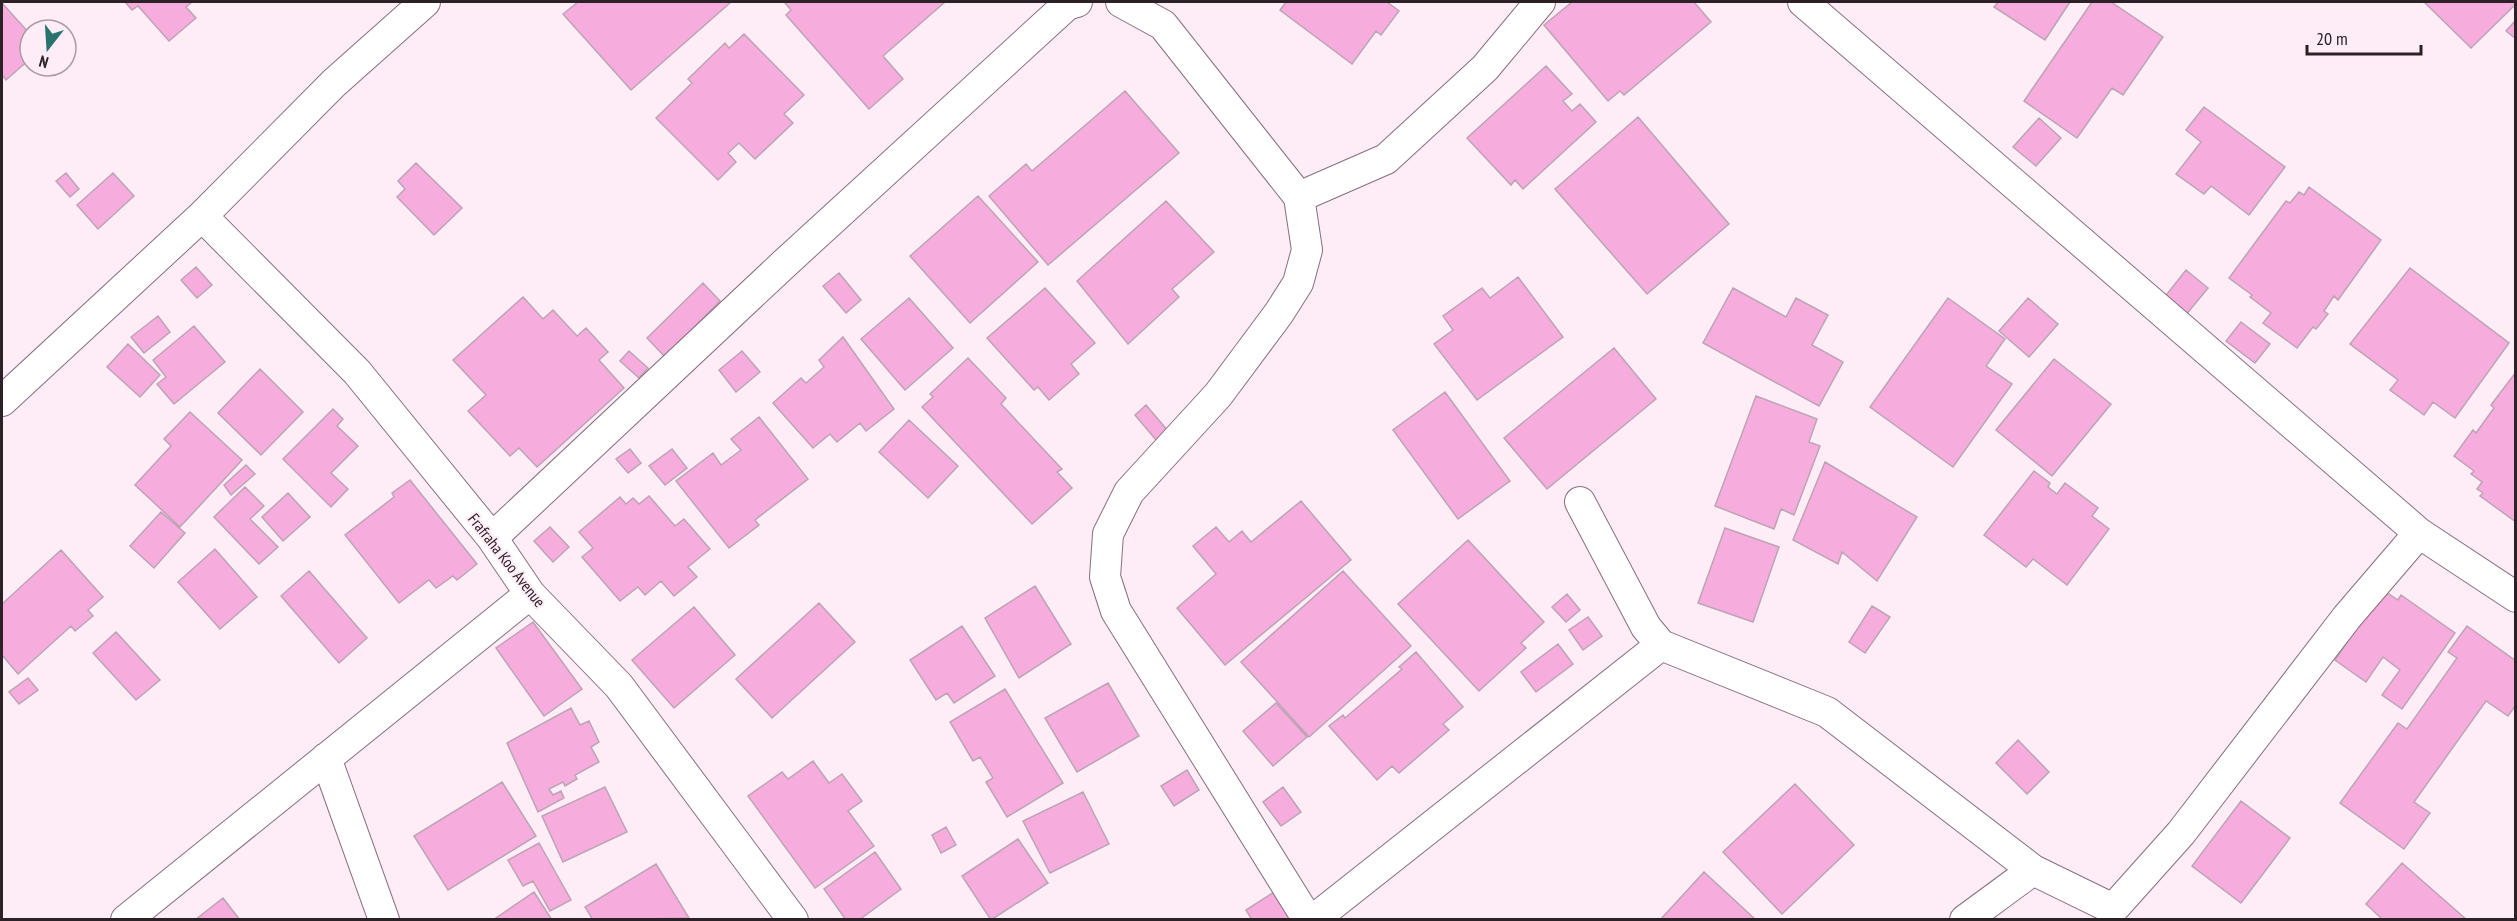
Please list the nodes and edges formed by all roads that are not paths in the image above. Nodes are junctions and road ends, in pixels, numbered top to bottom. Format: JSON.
{"nodes":[{"id":1,"x":425,"y":2,"type":"edge"},
{"id":2,"x":1077,"y":2,"type":"edge"},
{"id":3,"x":1121,"y":2,"type":"edge"},
{"id":4,"x":1540,"y":2,"type":"edge"},
{"id":5,"x":1803,"y":2,"type":"edge"},
{"id":6,"x":1299,"y":197,"type":"junction"},
{"id":7,"x":202,"y":216,"type":"junction"},
{"id":8,"x":2,"y":400,"type":"edge"},
{"id":9,"x":1580,"y":502,"type":"dead end"},
{"id":10,"x":2419,"y":533,"type":"junction"},
{"id":11,"x":492,"y":538,"type":"junction"},
{"id":12,"x":530,"y":594,"type":"junction"},
{"id":13,"x":2516,"y":597,"type":"edge"},
{"id":14,"x":1661,"y":645,"type":"junction"},
{"id":15,"x":326,"y":758,"type":"junction"},
{"id":16,"x":2033,"y":870,"type":"junction"},
{"id":17,"x":2120,"y":914,"type":"edge"},
{"id":18,"x":126,"y":920,"type":"edge"},
{"id":19,"x":384,"y":920,"type":"edge"},
{"id":20,"x":793,"y":920,"type":"edge"},
{"id":21,"x":1308,"y":920,"type":"edge"},
{"id":22,"x":1313,"y":920,"type":"edge"},
{"id":23,"x":1965,"y":920,"type":"edge"}],
"edges":[{"from":1,"to":7,"type":"street"},
{"from":2,"to":11,"type":"street"},
{"from":3,"to":6,"type":"street"},
{"from":4,"to":6,"type":"street"},
{"from":5,"to":10,"type":"street"},
{"from":6,"to":21,"type":"street"},
{"from":7,"to":8,"type":"street"},
{"from":7,"to":11,"type":"street","name":"Frafraha Koo Avenue"},
{"from":9,"to":14,"type":"street"},
{"from":10,"to":13,"type":"street"},
{"from":10,"to":17,"type":"street"},
{"from":11,"to":12,"type":"street","name":"Frafraha Koo Avenue"},
{"from":12,"to":15,"type":"street"},
{"from":12,"to":20,"type":"street","name":"Frafraha Koo Avenue"},
{"from":14,"to":16,"type":"street"},
{"from":14,"to":22,"type":"street"},
{"from":15,"to":18,"type":"street"},
{"from":15,"to":19,"type":"street"},
{"from":16,"to":17,"type":"street"},
{"from":16,"to":23,"type":"street"}]}
